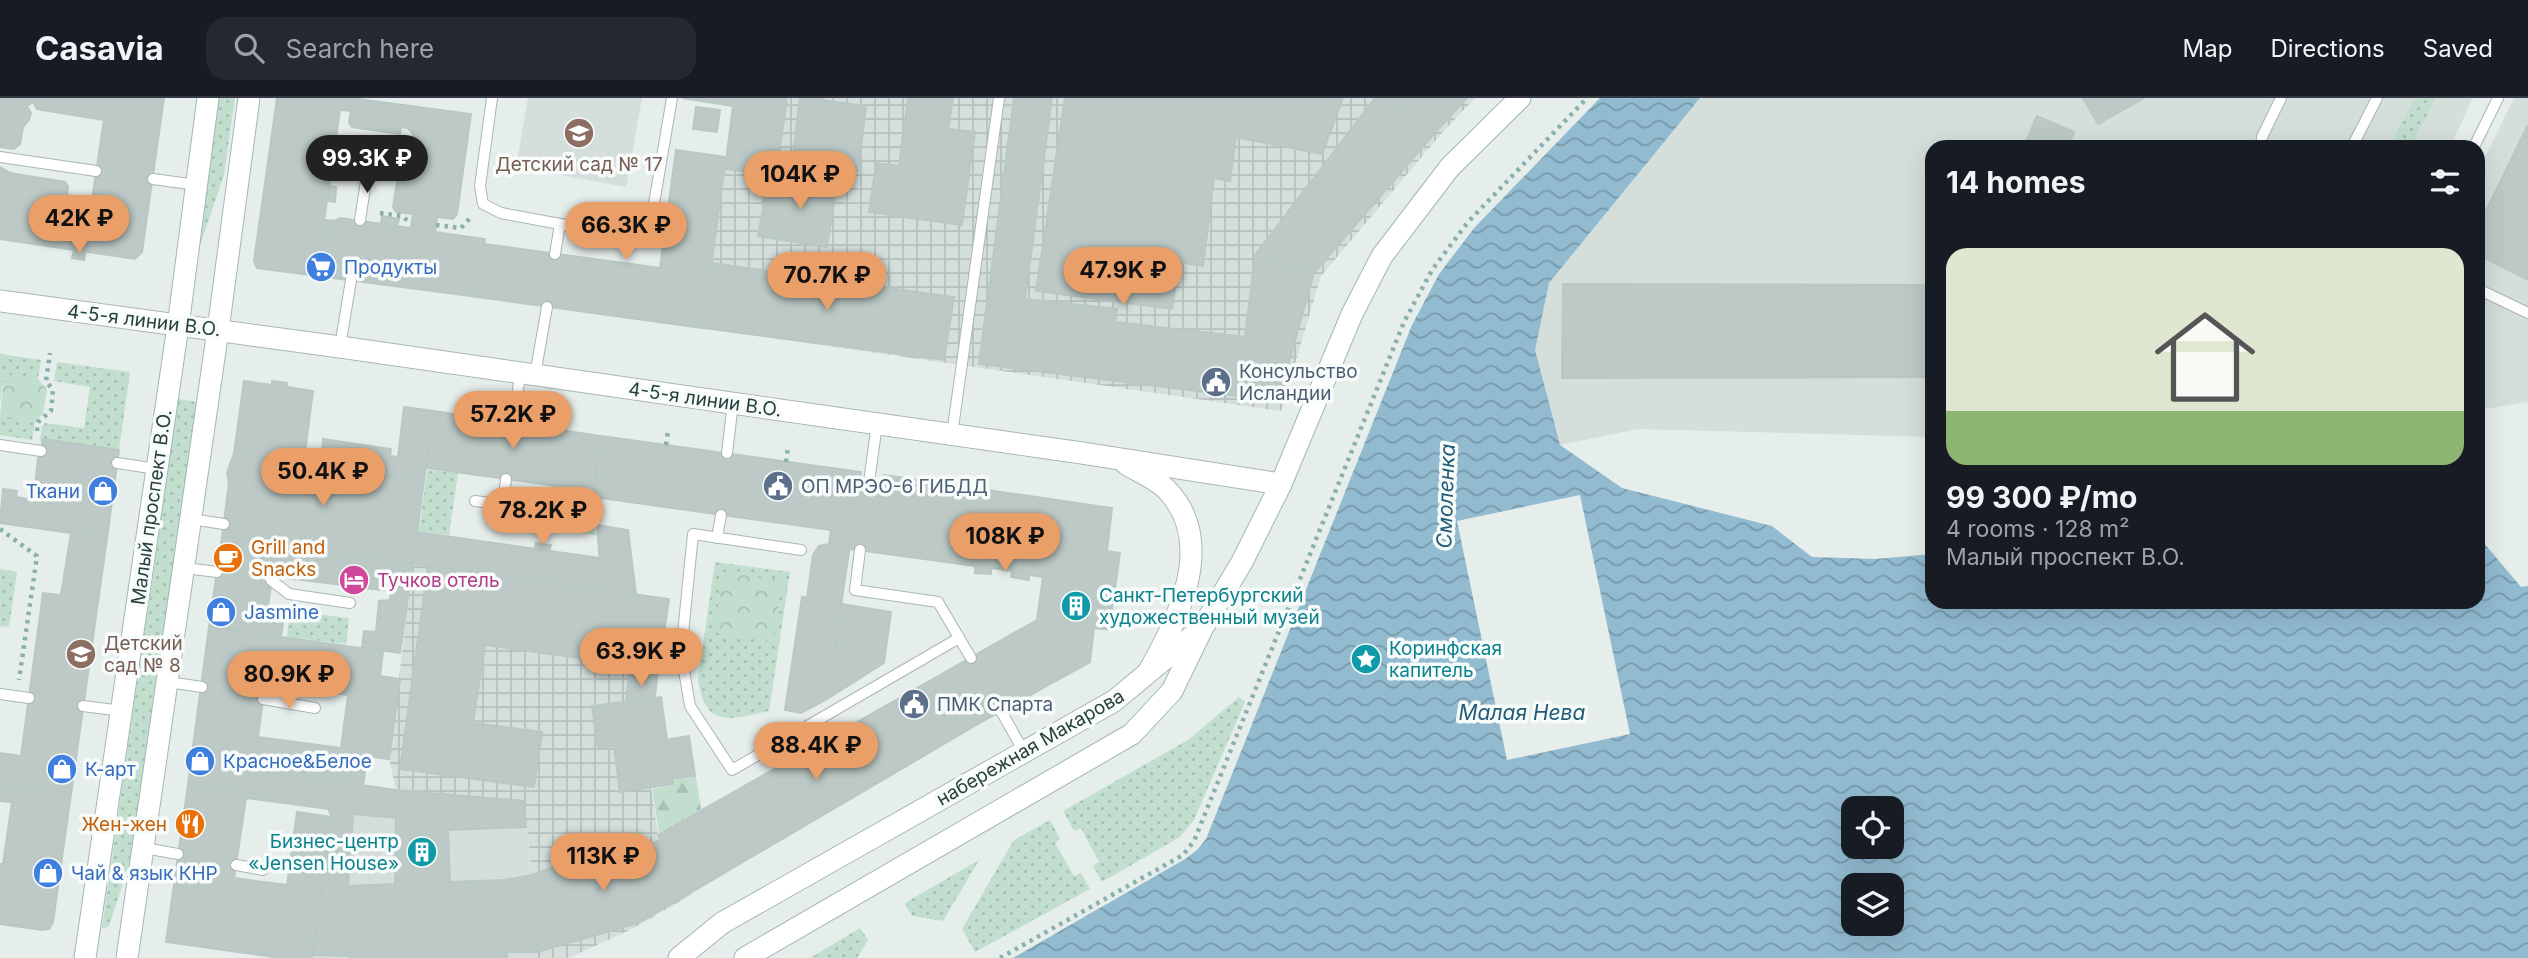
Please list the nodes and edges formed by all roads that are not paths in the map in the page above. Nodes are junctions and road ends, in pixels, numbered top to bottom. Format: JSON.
{"nodes":[{"id":1,"x":208,"y":98,"type":"edge"},
{"id":2,"x":249,"y":98,"type":"edge"},
{"id":3,"x":492,"y":98,"type":"edge"},
{"id":4,"x":672,"y":98,"type":"edge"},
{"id":5,"x":999,"y":98,"type":"edge"},
{"id":6,"x":1520,"y":98,"type":"edge"},
{"id":7,"x":2281,"y":98,"type":"edge"},
{"id":8,"x":2377,"y":98,"type":"edge"},
{"id":9,"x":2498,"y":98,"type":"edge"},
{"id":10,"x":2262,"y":140,"type":"edge"},
{"id":11,"x":2356,"y":140,"type":"edge"},
{"id":12,"x":2477,"y":140,"type":"edge"},
{"id":13,"x":0,"y":157,"type":"edge"},
{"id":14,"x":96,"y":171,"type":"dead end"},
{"id":15,"x":368,"y":175,"type":"dead end"},
{"id":16,"x":153,"y":179,"type":"dead end"},
{"id":17,"x":197,"y":185,"type":"junction"},
{"id":18,"x":361,"y":215,"type":"road end"},
{"id":19,"x":560,"y":223,"type":"junction"},
{"id":20,"x":555,"y":254,"type":"dead end"},
{"id":21,"x":351,"y":280,"type":"dead end"},
{"id":22,"x":2485,"y":292,"type":"edge"},
{"id":23,"x":0,"y":301,"type":"edge"},
{"id":24,"x":547,"y":307,"type":"dead end"},
{"id":25,"x":2528,"y":313,"type":"edge"},
{"id":26,"x":178,"y":326,"type":"junction"},
{"id":27,"x":218,"y":330,"type":"junction"},
{"id":28,"x":340,"y":347,"type":"junction"},
{"id":29,"x":528,"y":374,"type":"junction"},
{"id":30,"x":733,"y":403,"type":"junction"},
{"id":31,"x":513,"y":423,"type":"dead end"},
{"id":32,"x":877,"y":424,"type":"junction"},
{"id":33,"x":952,"y":435,"type":"junction"},
{"id":34,"x":0,"y":445,"type":"edge"},
{"id":35,"x":38,"y":450,"type":"road end"},
{"id":36,"x":727,"y":453,"type":"dead end"},
{"id":37,"x":1119,"y":459,"type":"junction"},
{"id":38,"x":117,"y":463,"type":"dead end"},
{"id":39,"x":157,"y":469,"type":"junction"},
{"id":40,"x":506,"y":479,"type":"dead end"},
{"id":41,"x":1281,"y":484,"type":"junction"},
{"id":42,"x":868,"y":489,"type":"dead end"},
{"id":43,"x":475,"y":501,"type":"dead end"},
{"id":44,"x":503,"y":504,"type":"junction"},
{"id":45,"x":530,"y":508,"type":"dead end"},
{"id":46,"x":721,"y":516,"type":"dead end"},
{"id":47,"x":191,"y":519,"type":"junction"},
{"id":48,"x":224,"y":524,"type":"dead end"},
{"id":49,"x":717,"y":538,"type":"junction"},
{"id":50,"x":801,"y":550,"type":"dead end"},
{"id":51,"x":860,"y":550,"type":"dead end"},
{"id":52,"x":184,"y":568,"type":"junction"},
{"id":53,"x":217,"y":572,"type":"dead end"},
{"id":54,"x":271,"y":580,"type":"dead end"},
{"id":55,"x":350,"y":603,"type":"dead end"},
{"id":56,"x":1203,"y":627,"type":"junction"},
{"id":57,"x":959,"y":638,"type":"junction"},
{"id":58,"x":971,"y":657,"type":"dead end"},
{"id":59,"x":1147,"y":676,"type":"junction"},
{"id":60,"x":168,"y":682,"type":"junction"},
{"id":61,"x":202,"y":687,"type":"dead end"},
{"id":62,"x":0,"y":694,"type":"edge"},
{"id":63,"x":23,"y":697,"type":"road end"},
{"id":64,"x":263,"y":699,"type":"dead end"},
{"id":65,"x":83,"y":706,"type":"dead end"},
{"id":66,"x":315,"y":708,"type":"dead end"},
{"id":67,"x":1002,"y":710,"type":"dead end"},
{"id":68,"x":121,"y":711,"type":"junction"},
{"id":69,"x":1024,"y":751,"type":"junction"},
{"id":70,"x":144,"y":849,"type":"junction"},
{"id":71,"x":178,"y":855,"type":"dead end"},
{"id":72,"x":236,"y":865,"type":"dead end"},
{"id":73,"x":263,"y":870,"type":"dead end"},
{"id":74,"x":85,"y":958,"type":"edge"},
{"id":75,"x":127,"y":958,"type":"edge"},
{"id":76,"x":679,"y":958,"type":"edge"},
{"id":77,"x":745,"y":958,"type":"edge"}],
"edges":[{"from":1,"to":17,"type":"main road","name":"Малый проспект В.О."},
{"from":2,"to":27,"type":"main road"},
{"from":3,"to":19,"type":"lane"},
{"from":4,"to":19,"type":"lane"},
{"from":5,"to":33,"type":"lane"},
{"from":6,"to":41,"type":"main road"},
{"from":7,"to":10,"type":"lane"},
{"from":8,"to":11,"type":"lane"},
{"from":9,"to":12,"type":"lane"},
{"from":13,"to":14,"type":"lane"},
{"from":15,"to":18,"type":"lane"},
{"from":16,"to":17,"type":"lane"},
{"from":17,"to":26,"type":"main road","name":"Малый проспект В.О."},
{"from":19,"to":20,"type":"lane"},
{"from":21,"to":28,"type":"lane"},
{"from":22,"to":25,"type":"lane"},
{"from":23,"to":26,"type":"main road","name":"4-5-я линии В.О."},
{"from":24,"to":29,"type":"lane"},
{"from":26,"to":27,"type":"main road","name":"4-5-я линии В.О."},
{"from":26,"to":39,"type":"main road","name":"Малый проспект В.О."},
{"from":27,"to":28,"type":"main road","name":"4-5-я линии В.О."},
{"from":27,"to":47,"type":"main road"},
{"from":28,"to":29,"type":"main road","name":"4-5-я линии В.О."},
{"from":29,"to":30,"type":"main road","name":"4-5-я линии В.О."},
{"from":29,"to":31,"type":"lane"},
{"from":30,"to":32,"type":"main road","name":"4-5-я линии В.О."},
{"from":30,"to":36,"type":"lane"},
{"from":32,"to":33,"type":"main road","name":"4-5-я линии В.О."},
{"from":32,"to":42,"type":"lane"},
{"from":33,"to":37,"type":"main road","name":"4-5-я линии В.О."},
{"from":34,"to":35,"type":"lane"},
{"from":37,"to":41,"type":"main road","name":"4-5-я линии В.О."},
{"from":37,"to":59,"type":"main road","name":"4-5-я линии В.О."},
{"from":38,"to":39,"type":"lane"},
{"from":39,"to":68,"type":"main road","name":"Малый проспект В.О."},
{"from":40,"to":44,"type":"lane"},
{"from":41,"to":56,"type":"main road"},
{"from":43,"to":44,"type":"lane"},
{"from":44,"to":45,"type":"lane"},
{"from":46,"to":49,"type":"lane"},
{"from":47,"to":48,"type":"lane"},
{"from":47,"to":52,"type":"main road"},
{"from":49,"to":50,"type":"lane"},
{"from":49,"to":57,"type":"lane"},
{"from":51,"to":57,"type":"lane"},
{"from":52,"to":53,"type":"lane"},
{"from":52,"to":60,"type":"main road"},
{"from":54,"to":55,"type":"lane"},
{"from":56,"to":59,"type":"main road","name":"набережная Макарова"},
{"from":56,"to":77,"type":"main road","name":"набережная Макарова"},
{"from":57,"to":58,"type":"lane"},
{"from":59,"to":69,"type":"main road","name":"набережная Макарова"},
{"from":60,"to":61,"type":"lane"},
{"from":60,"to":70,"type":"main road"},
{"from":62,"to":63,"type":"lane"},
{"from":64,"to":66,"type":"lane"},
{"from":65,"to":68,"type":"lane"},
{"from":67,"to":69,"type":"lane"},
{"from":68,"to":74,"type":"main road","name":"Малый проспект В.О."},
{"from":69,"to":76,"type":"main road","name":"набережная Макарова"},
{"from":70,"to":71,"type":"lane"},
{"from":70,"to":75,"type":"main road"},
{"from":72,"to":73,"type":"lane"}]}
